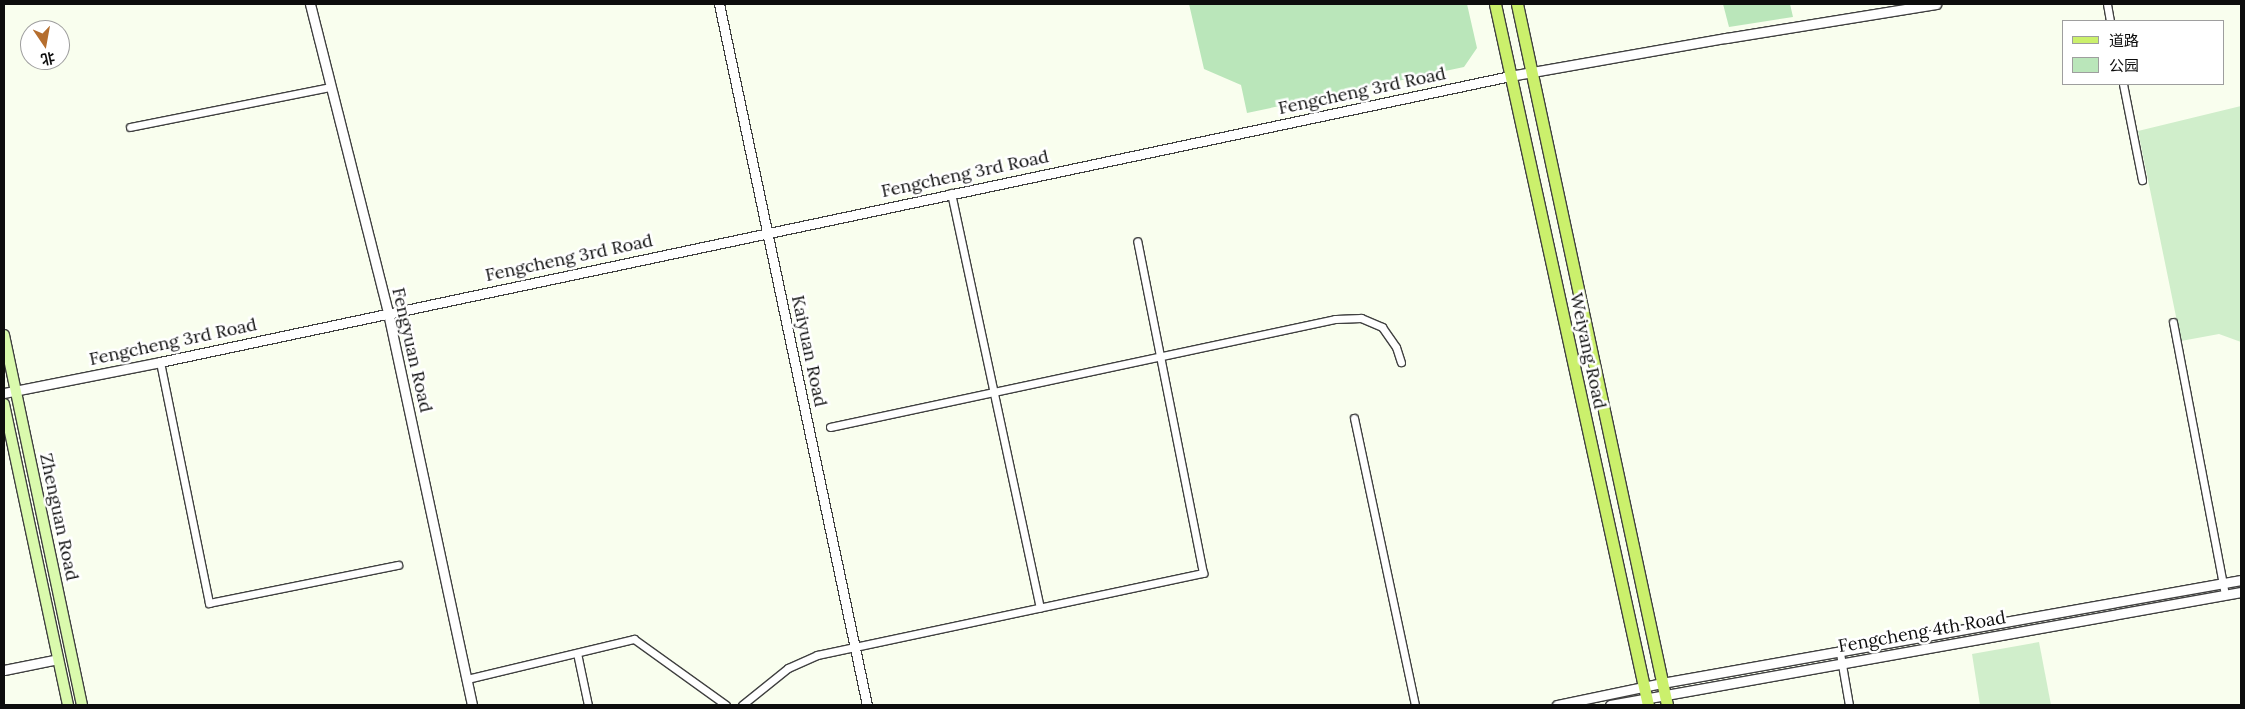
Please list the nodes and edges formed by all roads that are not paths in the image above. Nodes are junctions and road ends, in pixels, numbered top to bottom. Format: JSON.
{"nodes":[{"id":1,"x":310,"y":4,"type":"edge"},
{"id":2,"x":719,"y":4,"type":"edge"},
{"id":3,"x":1495,"y":4,"type":"edge"},
{"id":4,"x":1517,"y":4,"type":"edge"},
{"id":5,"x":1936,"y":4,"type":"edge"},
{"id":6,"x":2107,"y":4,"type":"edge"},
{"id":7,"x":2110,"y":20,"type":"edge"},
{"id":8,"x":1532,"y":72,"type":"junction"},
{"id":9,"x":1510,"y":76,"type":"junction"},
{"id":10,"x":2123,"y":85,"type":"edge"},
{"id":11,"x":331,"y":87,"type":"junction"},
{"id":12,"x":130,"y":126,"type":"dead end"},
{"id":13,"x":2142,"y":180,"type":"dead end"},
{"id":14,"x":951,"y":193,"type":"junction"},
{"id":15,"x":768,"y":232,"type":"junction"},
{"id":16,"x":1137,"y":241,"type":"dead end"},
{"id":17,"x":388,"y":313,"type":"junction"},
{"id":18,"x":2173,"y":322,"type":"dead end"},
{"id":19,"x":4,"y":335,"type":"edge"},
{"id":20,"x":1159,"y":357,"type":"junction"},
{"id":21,"x":160,"y":362,"type":"junction"},
{"id":22,"x":1401,"y":362,"type":"dead end"},
{"id":23,"x":16,"y":391,"type":"junction"},
{"id":24,"x":993,"y":392,"type":"junction"},
{"id":25,"x":4,"y":393,"type":"edge"},
{"id":26,"x":4,"y":404,"type":"edge"},
{"id":27,"x":1354,"y":418,"type":"dead end"},
{"id":28,"x":830,"y":427,"type":"dead end"},
{"id":29,"x":398,"y":564,"type":"dead end"},
{"id":30,"x":2241,"y":580,"type":"edge"},
{"id":31,"x":2223,"y":583,"type":"junction"},
{"id":32,"x":2241,"y":592,"type":"edge"},
{"id":33,"x":2225,"y":594,"type":"junction"},
{"id":34,"x":1040,"y":608,"type":"junction"},
{"id":35,"x":854,"y":646,"type":"junction"},
{"id":36,"x":577,"y":653,"type":"junction"},
{"id":37,"x":1840,"y":653,"type":"junction"},
{"id":38,"x":58,"y":659,"type":"junction"},
{"id":39,"x":1841,"y":663,"type":"junction"},
{"id":40,"x":4,"y":670,"type":"edge"},
{"id":41,"x":466,"y":679,"type":"junction"},
{"id":42,"x":1664,"y":694,"type":"edge"},
{"id":43,"x":1646,"y":697,"type":"edge"},
{"id":44,"x":68,"y":705,"type":"edge"},
{"id":45,"x":82,"y":705,"type":"edge"},
{"id":46,"x":472,"y":705,"type":"edge"},
{"id":47,"x":588,"y":705,"type":"edge"},
{"id":48,"x":726,"y":705,"type":"edge"},
{"id":49,"x":742,"y":705,"type":"edge"},
{"id":50,"x":867,"y":705,"type":"edge"},
{"id":51,"x":1415,"y":705,"type":"edge"},
{"id":52,"x":1557,"y":705,"type":"edge"},
{"id":53,"x":1610,"y":705,"type":"edge"},
{"id":54,"x":1849,"y":705,"type":"edge"}],
"edges":[{"from":1,"to":11,"type":"street","name":"Fengyuan Road"},
{"from":2,"to":15,"type":"street","name":"Kaiyuan Road"},
{"from":3,"to":9,"type":"main road","name":"Weiyang Road"},
{"from":4,"to":8,"type":"main road","name":"Weiyang Road"},
{"from":5,"to":8,"type":"street","name":"Fengcheng 3rd Road"},
{"from":6,"to":7,"type":"street"},
{"from":8,"to":9,"type":"street","name":"Fengcheng 3rd Road"},
{"from":8,"to":42,"type":"main road","name":"Weiyang Road"},
{"from":9,"to":14,"type":"street","name":"Fengcheng 3rd Road"},
{"from":9,"to":43,"type":"main road","name":"Weiyang Road"},
{"from":10,"to":13,"type":"street"},
{"from":11,"to":12,"type":"street"},
{"from":11,"to":17,"type":"street","name":"Fengyuan Road"},
{"from":14,"to":15,"type":"street","name":"Fengcheng 3rd Road"},
{"from":14,"to":24,"type":"street"},
{"from":15,"to":17,"type":"street","name":"Fengcheng 3rd Road"},
{"from":15,"to":35,"type":"street","name":"Kaiyuan Road"},
{"from":16,"to":20,"type":"street"},
{"from":17,"to":21,"type":"street","name":"Fengcheng 3rd Road"},
{"from":17,"to":41,"type":"street","name":"Fengyuan Road"},
{"from":18,"to":31,"type":"street"},
{"from":19,"to":23,"type":"main road","name":"Zhenguan Road"},
{"from":20,"to":22,"type":"street"},
{"from":20,"to":24,"type":"street"},
{"from":20,"to":34,"type":"street"},
{"from":21,"to":23,"type":"street","name":"Fengcheng 3rd Road"},
{"from":21,"to":29,"type":"street"},
{"from":23,"to":25,"type":"street","name":"Fengcheng 3rd Road"},
{"from":23,"to":45,"type":"main road","name":"Zhenguan Road"},
{"from":24,"to":28,"type":"street"},
{"from":24,"to":34,"type":"street"},
{"from":26,"to":38,"type":"main road","name":"Zhenguan Road"},
{"from":27,"to":51,"type":"street"},
{"from":30,"to":31,"type":"street","name":"Fengcheng 4th Road"},
{"from":31,"to":33,"type":"street"},
{"from":31,"to":37,"type":"street","name":"Fengcheng 4th Road"},
{"from":32,"to":33,"type":"street","name":"Fengcheng 4th Road"},
{"from":33,"to":39,"type":"street","name":"Fengcheng 4th Road"},
{"from":34,"to":35,"type":"street"},
{"from":35,"to":49,"type":"street"},
{"from":35,"to":50,"type":"street","name":"Kaiyuan Road"},
{"from":36,"to":41,"type":"street"},
{"from":36,"to":47,"type":"street"},
{"from":36,"to":48,"type":"street"},
{"from":37,"to":39,"type":"street"},
{"from":37,"to":42,"type":"street","name":"Fengcheng 4th Road"},
{"from":38,"to":40,"type":"street"},
{"from":38,"to":44,"type":"main road","name":"Zhenguan Road"},
{"from":39,"to":42,"type":"street","name":"Fengcheng 4th Road"},
{"from":39,"to":54,"type":"street"},
{"from":41,"to":46,"type":"street","name":"Fengyuan Road"},
{"from":42,"to":43,"type":"street"},
{"from":43,"to":52,"type":"street"},
{"from":43,"to":53,"type":"street"}]}
